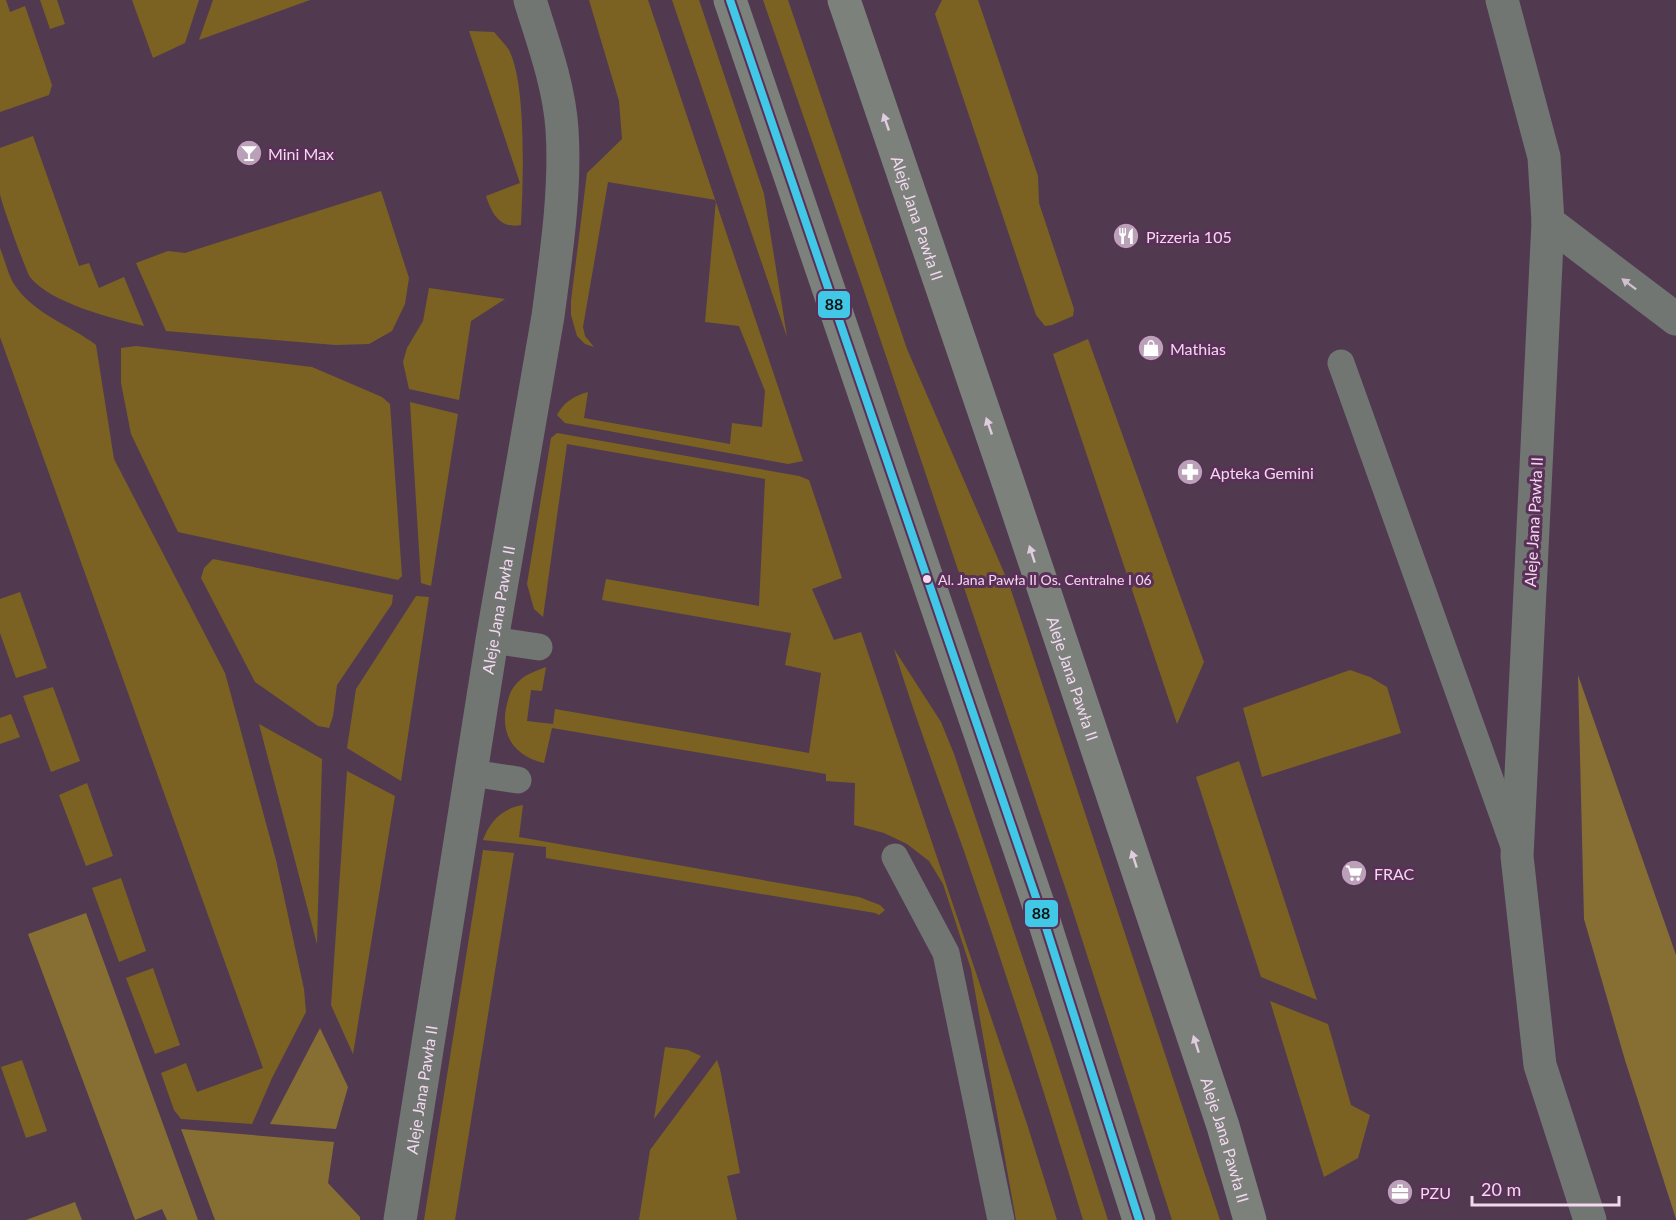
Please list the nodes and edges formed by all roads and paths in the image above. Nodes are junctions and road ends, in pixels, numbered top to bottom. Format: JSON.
{"nodes":[{"id":1,"x":530,"y":0,"type":"edge"},
{"id":2,"x":730,"y":0,"type":"edge"},
{"id":3,"x":844,"y":0,"type":"edge"},
{"id":4,"x":1503,"y":0,"type":"edge"},
{"id":5,"x":1548,"y":222,"type":"junction"},
{"id":6,"x":1676,"y":319,"type":"edge"},
{"id":7,"x":1341,"y":363,"type":"dead end"},
{"id":8,"x":492,"y":640,"type":"junction"},
{"id":9,"x":538,"y":647,"type":"dead end"},
{"id":10,"x":471,"y":773,"type":"junction"},
{"id":11,"x":518,"y":780,"type":"dead end"},
{"id":12,"x":1517,"y":856,"type":"junction"},
{"id":13,"x":895,"y":857,"type":"dead end"},
{"id":14,"x":400,"y":1220,"type":"edge"},
{"id":15,"x":1001,"y":1220,"type":"edge"},
{"id":16,"x":1139,"y":1220,"type":"edge"},
{"id":17,"x":1250,"y":1220,"type":"edge"},
{"id":18,"x":1590,"y":1220,"type":"edge"}],
"edges":[{"from":1,"to":8,"type":"street","name":"Aleje Jana Pawła II"},
{"from":2,"to":16,"type":"main road"},
{"from":17,"to":3,"type":"main road","name":"Aleje Jana Pawła II","one_way":true},
{"from":4,"to":5,"type":"street","name":"Aleje Jana Pawła II"},
{"from":6,"to":5,"type":"street","one_way":true},
{"from":5,"to":12,"type":"street","name":"Aleje Jana Pawła II"},
{"from":7,"to":12,"type":"lane"},
{"from":8,"to":9,"type":"lane"},
{"from":8,"to":10,"type":"street","name":"Aleje Jana Pawła II"},
{"from":10,"to":11,"type":"lane"},
{"from":10,"to":14,"type":"street","name":"Aleje Jana Pawła II"},
{"from":12,"to":18,"type":"street","name":"Aleje Jana Pawła II"},
{"from":13,"to":15,"type":"lane"}]}
